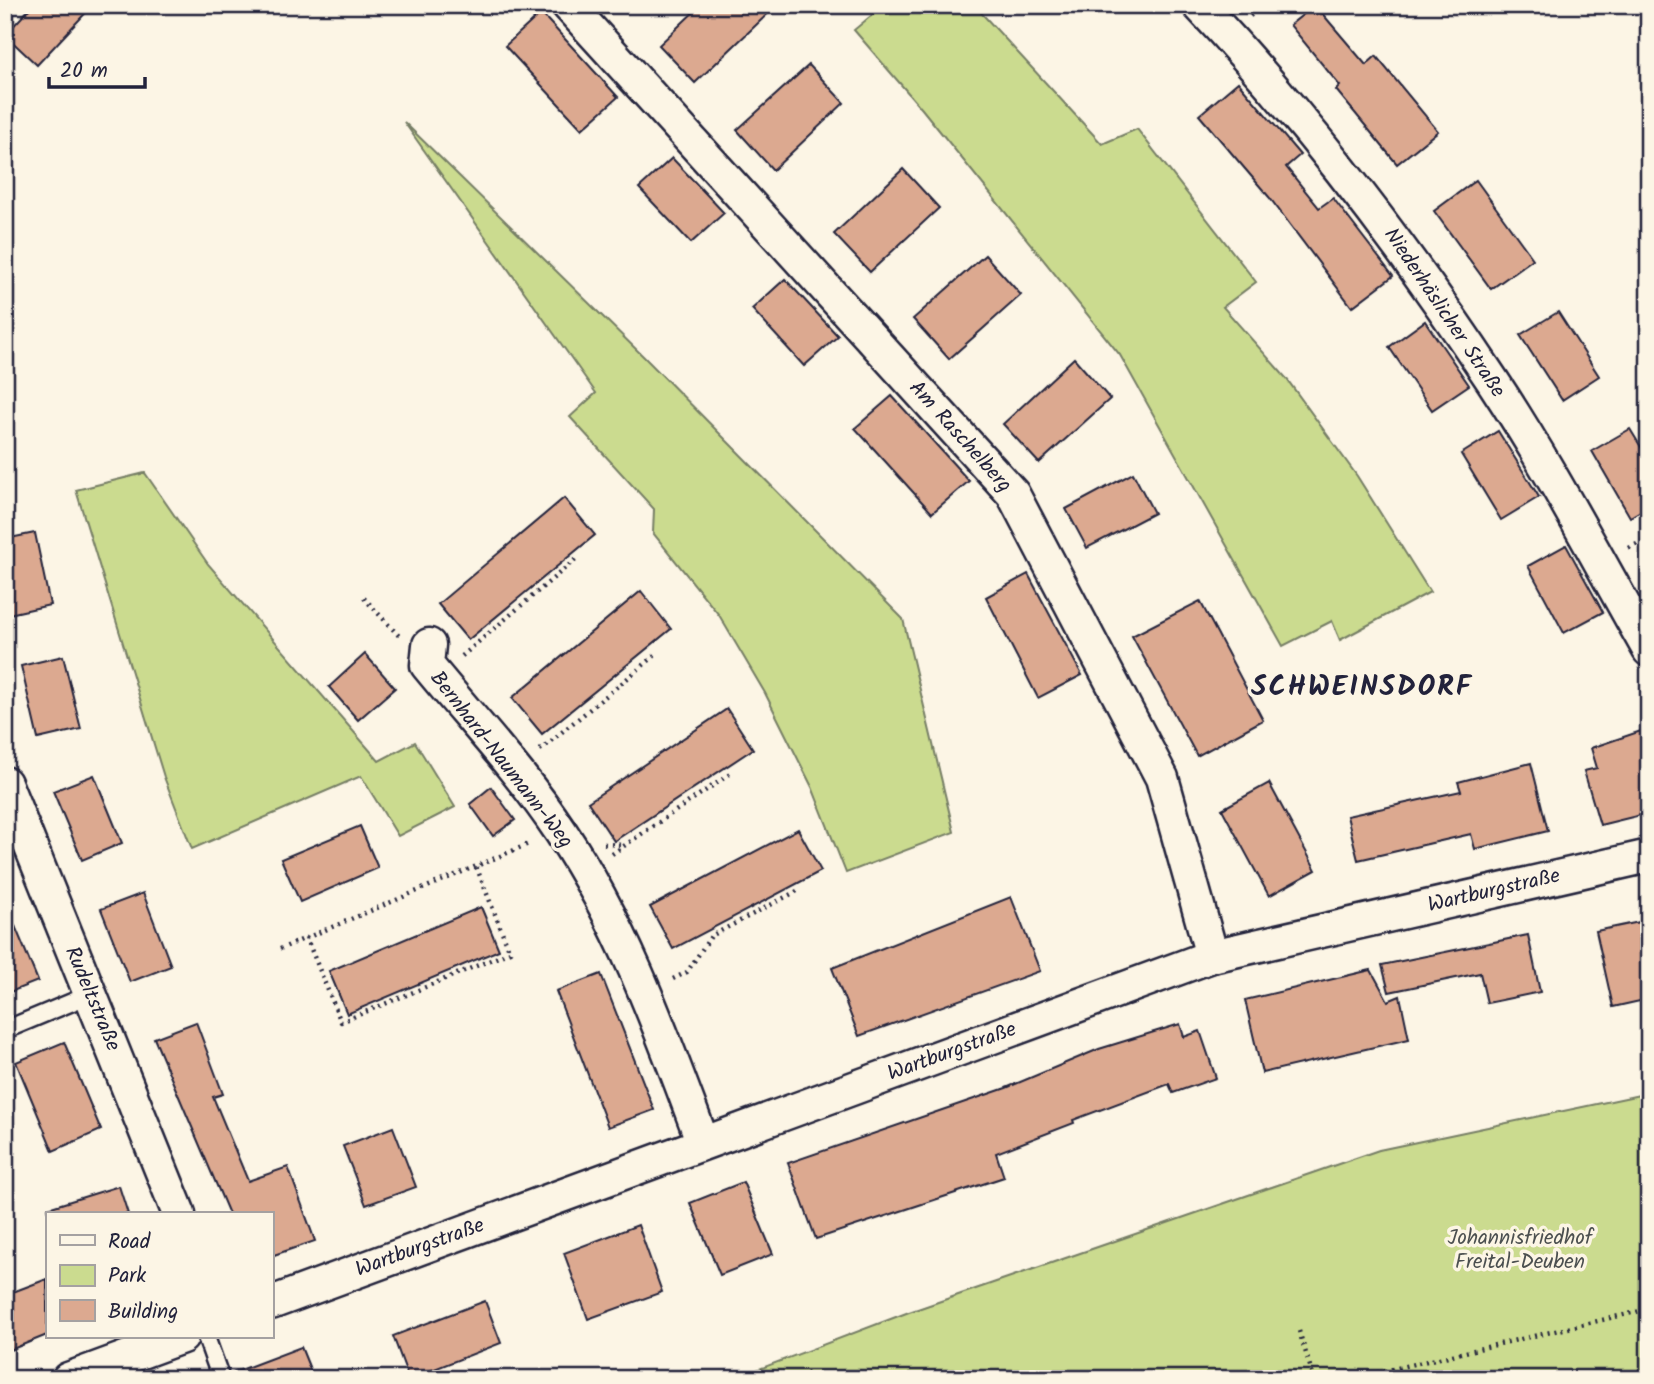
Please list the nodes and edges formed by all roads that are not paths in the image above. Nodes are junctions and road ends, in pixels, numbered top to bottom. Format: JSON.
{"nodes":[{"id":1,"x":568,"y":5,"type":"edge"},
{"id":2,"x":1199,"y":5,"type":"edge"},
{"id":3,"x":1649,"y":650,"type":"edge"},
{"id":4,"x":431,"y":662,"type":"road end"},
{"id":5,"x":5,"y":783,"type":"edge"},
{"id":6,"x":1649,"y":856,"type":"edge"},
{"id":7,"x":1212,"y":956,"type":"junction"},
{"id":8,"x":89,"y":995,"type":"junction"},
{"id":9,"x":5,"y":1030,"type":"edge"},
{"id":10,"x":703,"y":1143,"type":"junction"},
{"id":11,"x":178,"y":1212,"type":"edge"},
{"id":12,"x":273,"y":1302,"type":"edge"},
{"id":13,"x":179,"y":1338,"type":"edge"},
{"id":14,"x":206,"y":1338,"type":"edge"},
{"id":15,"x":68,"y":1379,"type":"edge"},
{"id":16,"x":221,"y":1379,"type":"edge"}],
"edges":[{"from":1,"to":7,"type":"street","name":"Am Raschelberg"},
{"from":2,"to":3,"type":"street","name":"Niederhäslicher Straße"},
{"from":4,"to":10,"type":"street","name":"Bernhard-Naumann-Weg"},
{"from":5,"to":8,"type":"street","name":"Rudeltstraße"},
{"from":6,"to":7,"type":"street","name":"Wartburgstraße"},
{"from":7,"to":10,"type":"street","name":"Wartburgstraße"},
{"from":8,"to":9,"type":"lane"},
{"from":8,"to":11,"type":"street","name":"Rudeltstraße"},
{"from":10,"to":12,"type":"street","name":"Wartburgstraße"},
{"from":13,"to":15,"type":"street"},
{"from":14,"to":16,"type":"lane"}]}
